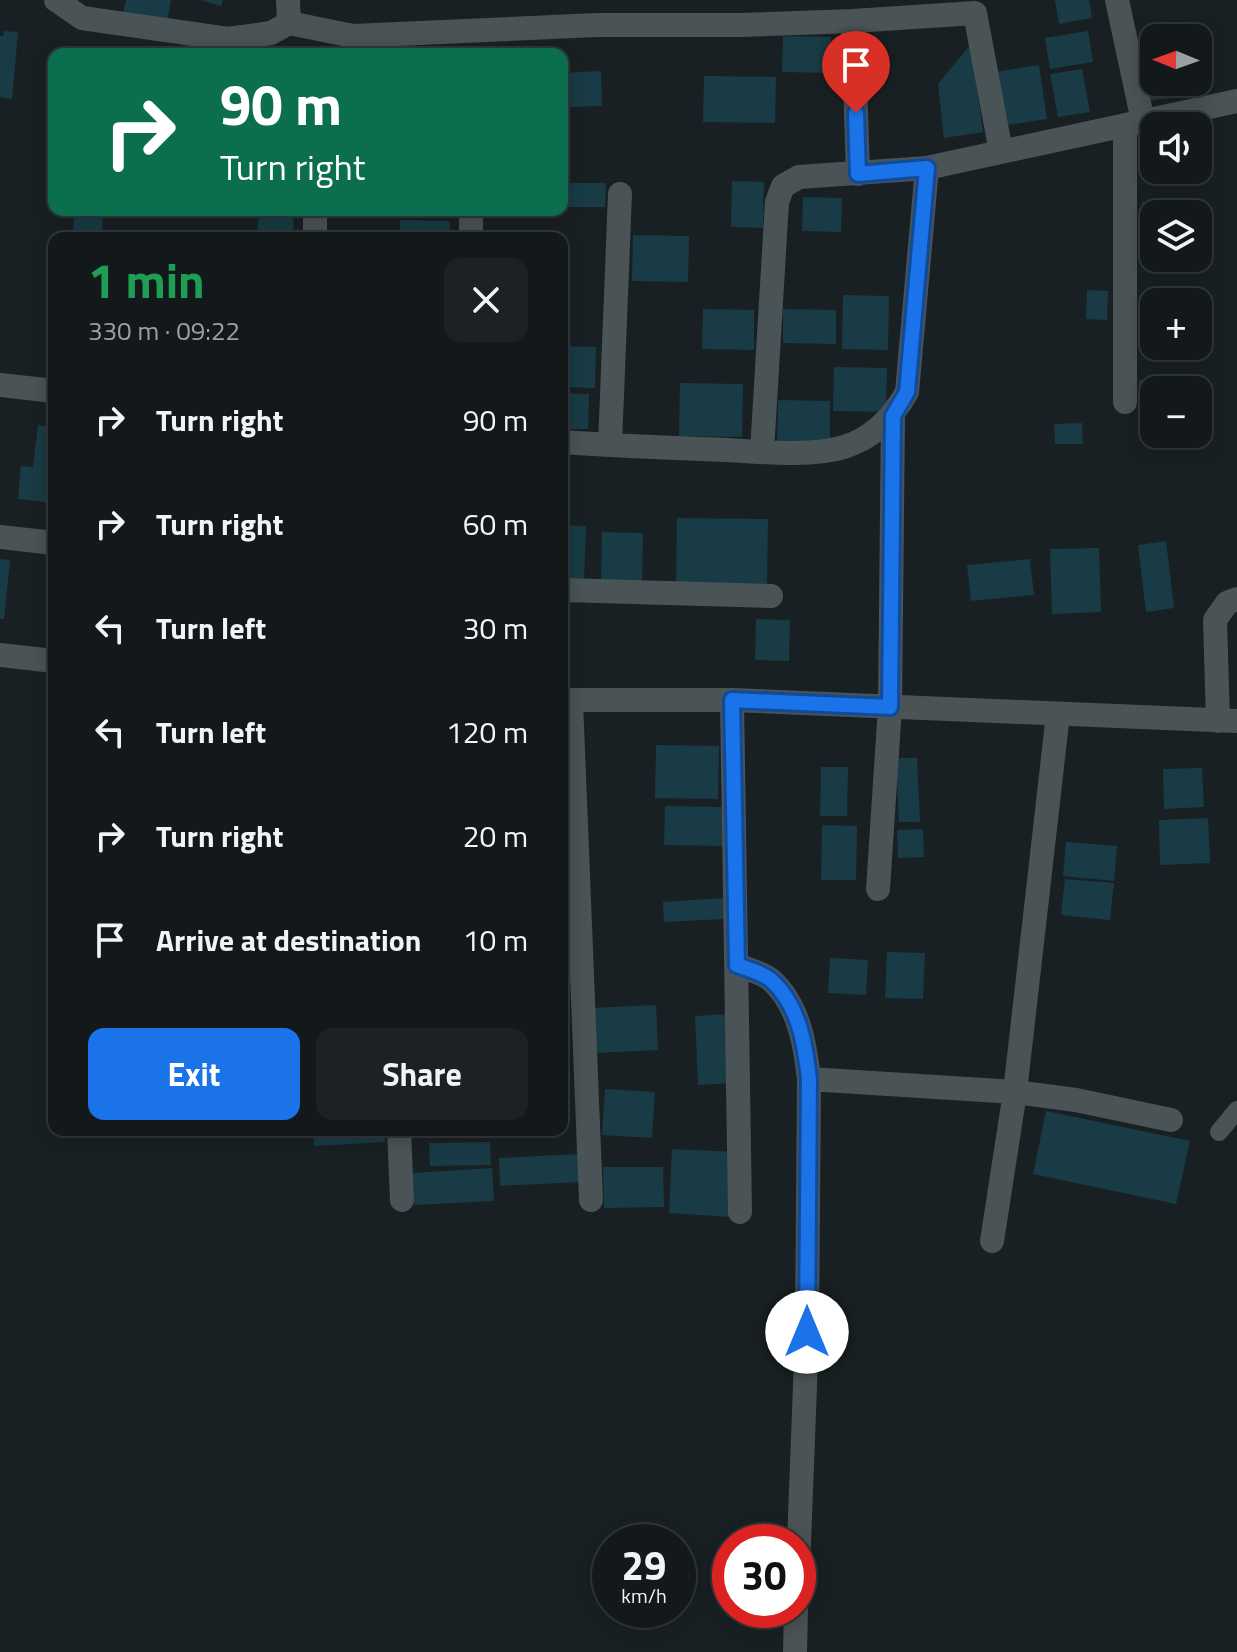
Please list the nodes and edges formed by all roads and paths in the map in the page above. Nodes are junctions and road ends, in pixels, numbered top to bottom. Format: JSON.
{"nodes":[{"id":1,"x":56,"y":0,"type":"edge"},
{"id":2,"x":1117,"y":0,"type":"edge"},
{"id":3,"x":289,"y":12,"type":"edge"},
{"id":4,"x":853,"y":21,"type":"junction"},
{"id":5,"x":1237,"y":101,"type":"edge"},
{"id":6,"x":1134,"y":123,"type":"junction"},
{"id":7,"x":1001,"y":152,"type":"junction"},
{"id":8,"x":927,"y":168,"type":"junction"},
{"id":9,"x":858,"y":174,"type":"junction"},
{"id":10,"x":620,"y":194,"type":"dead end"},
{"id":11,"x":0,"y":385,"type":"edge"},
{"id":12,"x":48,"y":390,"type":"edge"},
{"id":13,"x":1125,"y":402,"type":"dead end"},
{"id":14,"x":893,"y":416,"type":"junction"},
{"id":15,"x":568,"y":442,"type":"edge"},
{"id":16,"x":610,"y":445,"type":"junction"},
{"id":17,"x":762,"y":452,"type":"junction"},
{"id":18,"x":0,"y":537,"type":"edge"},
{"id":19,"x":48,"y":542,"type":"edge"},
{"id":20,"x":568,"y":590,"type":"edge"},
{"id":21,"x":771,"y":596,"type":"dead end"},
{"id":22,"x":1237,"y":599,"type":"edge"},
{"id":23,"x":0,"y":655,"type":"edge"},
{"id":24,"x":48,"y":660,"type":"edge"},
{"id":25,"x":568,"y":700,"type":"edge"},
{"id":26,"x":732,"y":700,"type":"junction"},
{"id":27,"x":890,"y":707,"type":"junction"},
{"id":28,"x":1058,"y":714,"type":"junction"},
{"id":29,"x":1227,"y":721,"type":"edge"},
{"id":30,"x":568,"y":757,"type":"edge"},
{"id":31,"x":878,"y":889,"type":"dead end"},
{"id":32,"x":737,"y":965,"type":"junction"},
{"id":33,"x":572,"y":983,"type":"edge"},
{"id":34,"x":809,"y":1079,"type":"junction"},
{"id":35,"x":1015,"y":1092,"type":"junction"},
{"id":36,"x":1237,"y":1110,"type":"edge"},
{"id":37,"x":1171,"y":1120,"type":"dead end"},
{"id":38,"x":1219,"y":1132,"type":"dead end"},
{"id":39,"x":399,"y":1136,"type":"edge"},
{"id":40,"x":402,"y":1200,"type":"dead end"},
{"id":41,"x":591,"y":1200,"type":"dead end"},
{"id":42,"x":740,"y":1212,"type":"dead end"},
{"id":43,"x":992,"y":1241,"type":"dead end"},
{"id":44,"x":800,"y":1524,"type":"edge"},
{"id":45,"x":796,"y":1628,"type":"edge"},
{"id":46,"x":795,"y":1652,"type":"edge"}],
"edges":[{"from":1,"to":3,"type":"street"},
{"from":2,"to":6,"type":"street"},
{"from":3,"to":4,"type":"street"},
{"from":4,"to":7,"type":"street"},
{"from":4,"to":9,"type":"street"},
{"from":5,"to":6,"type":"street"},
{"from":6,"to":7,"type":"street"},
{"from":6,"to":13,"type":"street"},
{"from":7,"to":8,"type":"street"},
{"from":8,"to":9,"type":"street"},
{"from":8,"to":14,"type":"street"},
{"from":9,"to":17,"type":"street"},
{"from":10,"to":16,"type":"street"},
{"from":11,"to":12,"type":"street"},
{"from":14,"to":17,"type":"street"},
{"from":14,"to":27,"type":"street"},
{"from":15,"to":16,"type":"street"},
{"from":16,"to":17,"type":"street"},
{"from":18,"to":19,"type":"street"},
{"from":20,"to":21,"type":"street"},
{"from":22,"to":29,"type":"street"},
{"from":23,"to":24,"type":"street"},
{"from":25,"to":26,"type":"street"},
{"from":26,"to":27,"type":"street"},
{"from":26,"to":32,"type":"street"},
{"from":27,"to":28,"type":"street"},
{"from":27,"to":31,"type":"street"},
{"from":28,"to":29,"type":"street"},
{"from":28,"to":35,"type":"street"},
{"from":30,"to":33,"type":"street"},
{"from":32,"to":34,"type":"street"},
{"from":32,"to":42,"type":"street"},
{"from":33,"to":41,"type":"street"},
{"from":34,"to":35,"type":"street"},
{"from":34,"to":44,"type":"street"},
{"from":35,"to":37,"type":"street"},
{"from":35,"to":43,"type":"street"},
{"from":36,"to":38,"type":"lane"},
{"from":39,"to":40,"type":"street"},
{"from":45,"to":46,"type":"street"}]}
